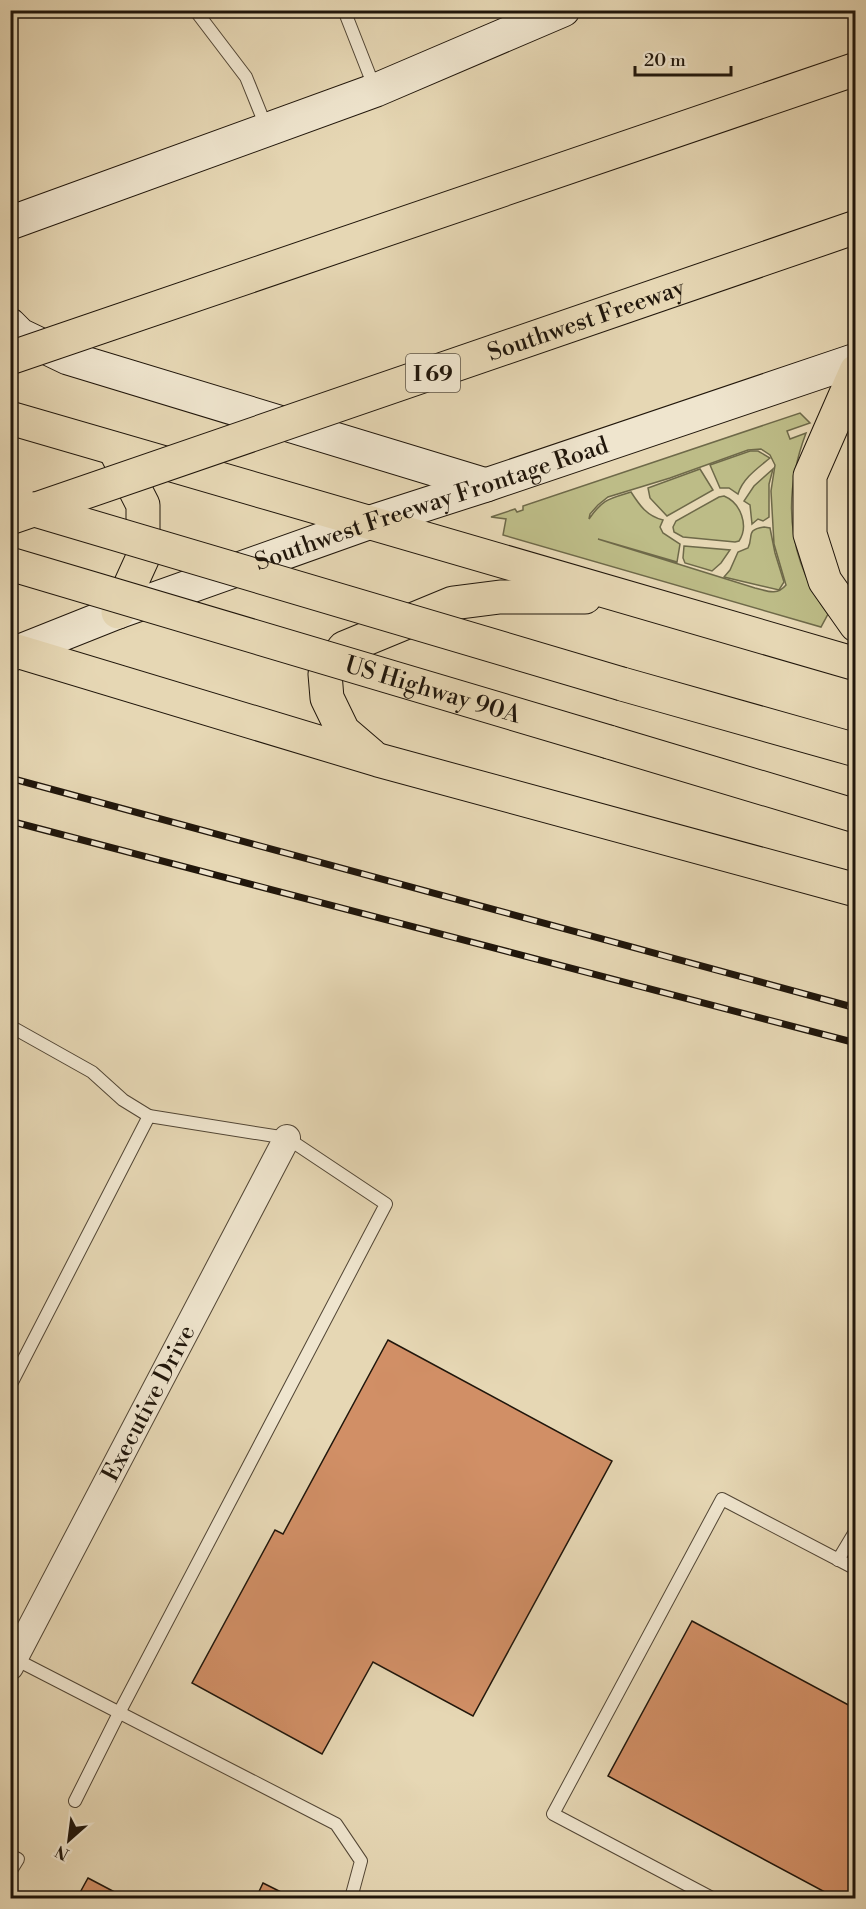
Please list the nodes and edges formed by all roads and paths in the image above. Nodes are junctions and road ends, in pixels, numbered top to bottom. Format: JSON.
{"nodes":[{"id":1,"x":195,"y":10,"type":"edge"},
{"id":2,"x":344,"y":10,"type":"edge"},
{"id":3,"x":563,"y":10,"type":"edge"},
{"id":4,"x":855,"y":69,"type":"edge"},
{"id":5,"x":376,"y":90,"type":"junction"},
{"id":6,"x":267,"y":129,"type":"junction"},
{"id":7,"x":15,"y":227,"type":"edge"},
{"id":8,"x":855,"y":227,"type":"edge"},
{"id":9,"x":10,"y":325,"type":"edge"},
{"id":10,"x":10,"y":358,"type":"edge"},
{"id":11,"x":855,"y":360,"type":"edge"},
{"id":12,"x":855,"y":371,"type":"edge"},
{"id":13,"x":10,"y":418,"type":"edge"},
{"id":14,"x":114,"y":448,"type":"junction"},
{"id":15,"x":486,"y":485,"type":"junction"},
{"id":16,"x":10,"y":503,"type":"edge"},
{"id":17,"x":10,"y":518,"type":"edge"},
{"id":18,"x":368,"y":522,"type":"junction"},
{"id":19,"x":10,"y":564,"type":"edge"},
{"id":20,"x":620,"y":596,"type":"junction"},
{"id":21,"x":118,"y":612,"type":"junction"},
{"id":22,"x":855,"y":625,"type":"edge"},
{"id":23,"x":14,"y":652,"type":"edge"},
{"id":24,"x":855,"y":664,"type":"edge"},
{"id":25,"x":855,"y":750,"type":"edge"},
{"id":26,"x":378,"y":760,"type":"junction"},
{"id":27,"x":855,"y":816,"type":"edge"},
{"id":28,"x":855,"y":890,"type":"edge"},
{"id":29,"x":10,"y":1026,"type":"edge"},
{"id":30,"x":149,"y":1116,"type":"junction"},
{"id":31,"x":287,"y":1138,"type":"junction"},
{"id":32,"x":10,"y":1386,"type":"edge"},
{"id":33,"x":855,"y":1530,"type":"edge"},
{"id":34,"x":838,"y":1560,"type":"junction"},
{"id":35,"x":855,"y":1569,"type":"edge"},
{"id":36,"x":13,"y":1663,"type":"edge"},
{"id":37,"x":119,"y":1713,"type":"junction"},
{"id":38,"x":75,"y":1801,"type":"dead end"},
{"id":39,"x":10,"y":1855,"type":"edge"},
{"id":40,"x":10,"y":1872,"type":"edge"},
{"id":41,"x":351,"y":1899,"type":"edge"},
{"id":42,"x":712,"y":1899,"type":"edge"}],
"edges":[{"from":1,"to":6,"type":"lane"},
{"from":2,"to":5,"type":"lane"},
{"from":3,"to":5,"type":"main road"},
{"from":4,"to":10,"type":"highway","bridge":true},
{"from":5,"to":6,"type":"main road"},
{"from":6,"to":7,"type":"main road"},
{"from":8,"to":17,"type":"highway","name":"Southwest Freeway","number":"I 69","bridge":true},
{"from":9,"to":15,"type":"main road"},
{"from":11,"to":15,"type":"main road","name":"Southwest Freeway Frontage Road"},
{"from":12,"to":22,"type":"highway"},
{"from":13,"to":14,"type":"highway"},
{"from":14,"to":18,"type":"highway"},
{"from":14,"to":21,"type":"highway"},
{"from":15,"to":18,"type":"main road","name":"Southwest Freeway Frontage Road"},
{"from":16,"to":25,"type":"highway","bridge":true},
{"from":18,"to":20,"type":"highway"},
{"from":18,"to":21,"type":"main road","name":"Southwest Freeway Frontage Road"},
{"from":19,"to":27,"type":"highway","name":"US Highway 90A","bridge":true},
{"from":20,"to":24,"type":"highway"},
{"from":20,"to":26,"type":"highway"},
{"from":21,"to":23,"type":"main road","name":"Southwest Freeway Frontage Road"},
{"from":23,"to":26,"type":"highway"},
{"from":26,"to":28,"type":"highway"},
{"from":29,"to":30,"type":"lane"},
{"from":30,"to":31,"type":"lane"},
{"from":30,"to":32,"type":"lane"},
{"from":31,"to":36,"type":"street","name":"Executive Drive"},
{"from":31,"to":37,"type":"lane"},
{"from":33,"to":34,"type":"lane"},
{"from":34,"to":35,"type":"lane"},
{"from":34,"to":42,"type":"lane"},
{"from":36,"to":37,"type":"lane"},
{"from":37,"to":38,"type":"lane"},
{"from":37,"to":41,"type":"lane"},
{"from":39,"to":40,"type":"lane"}]}
